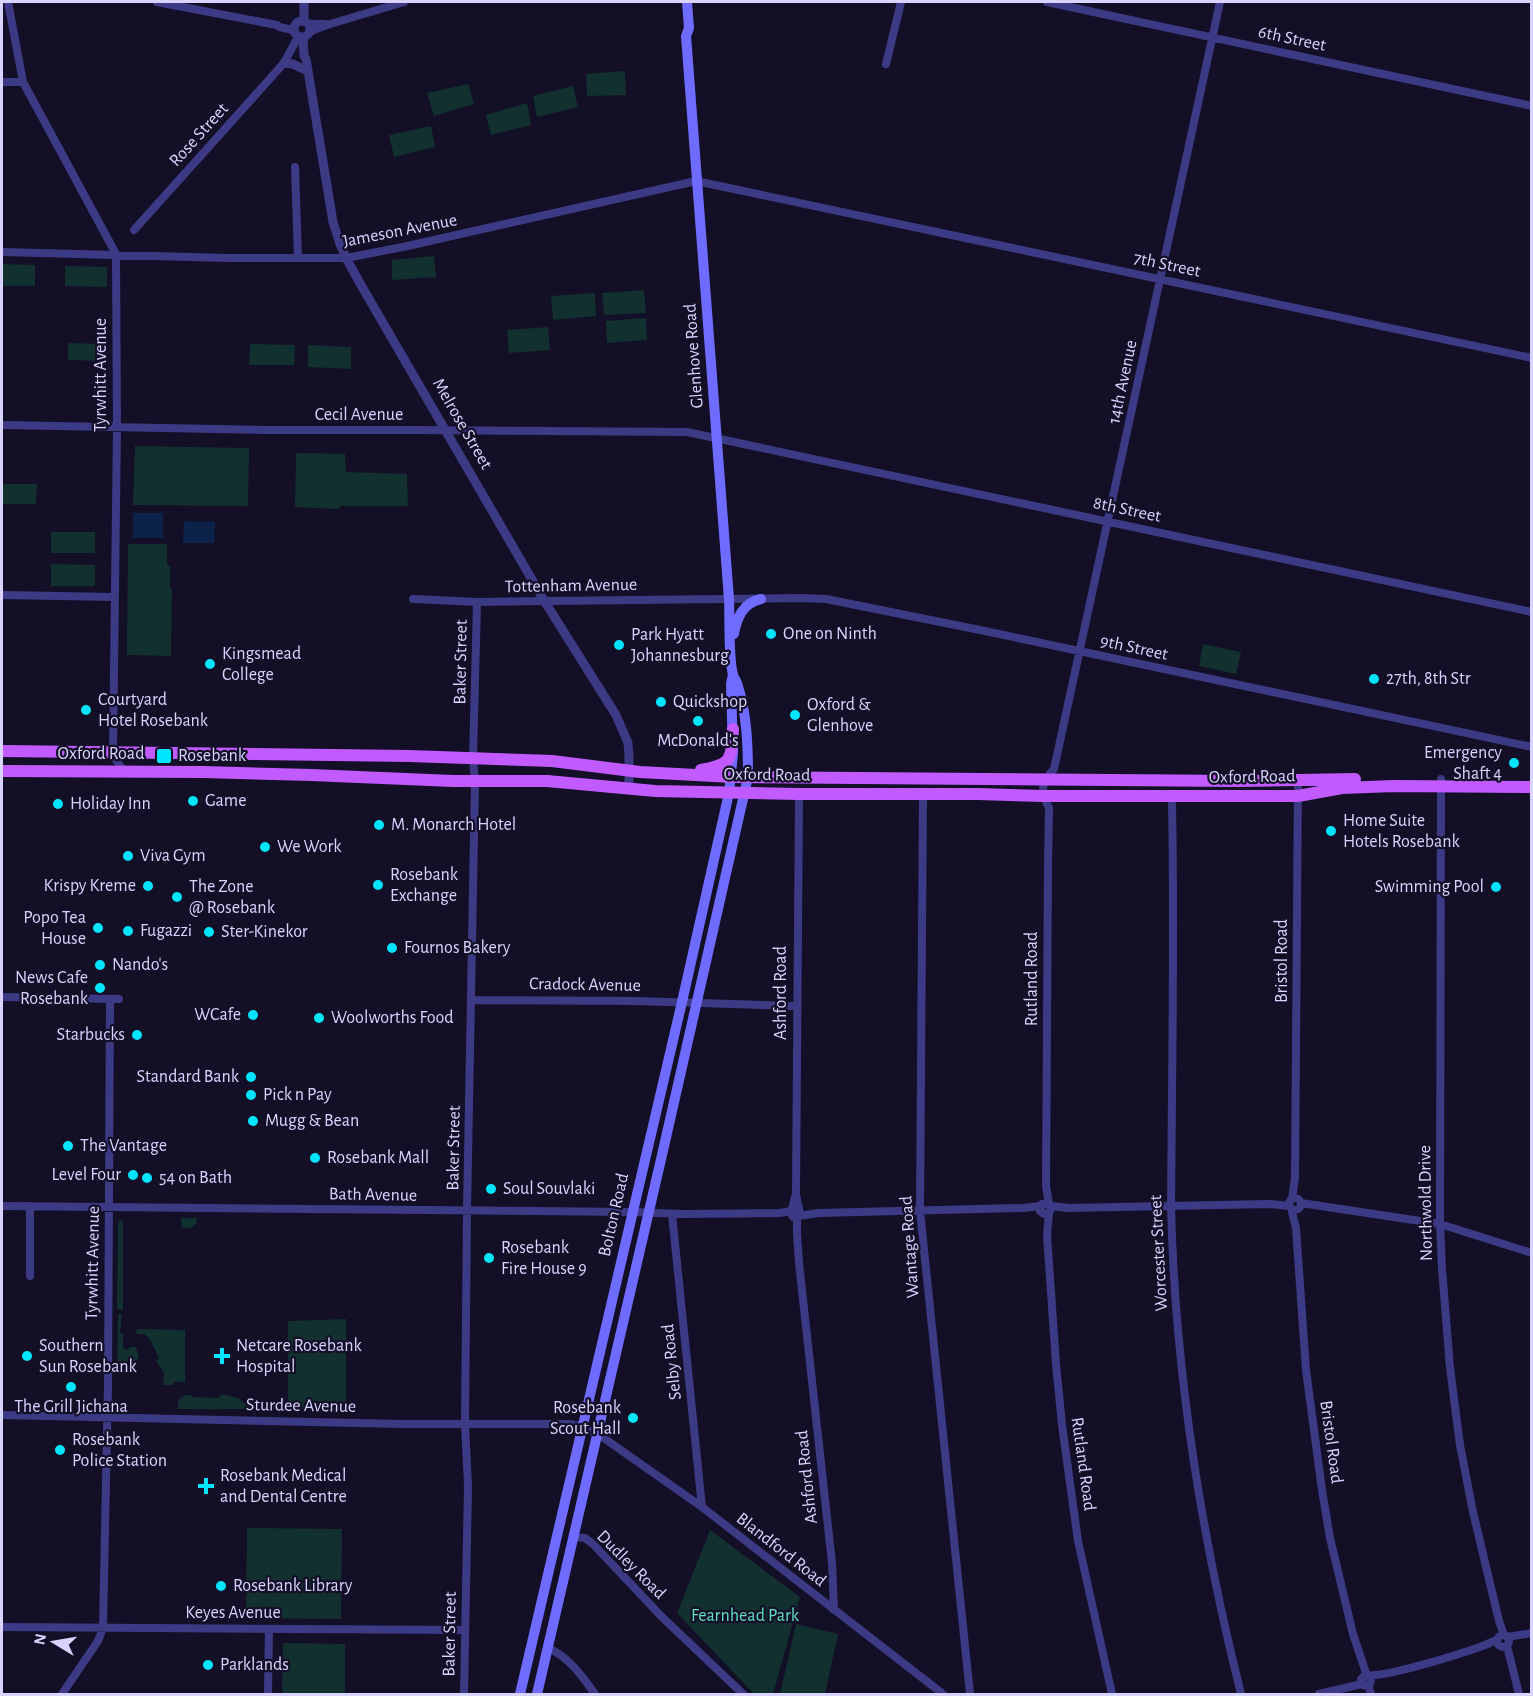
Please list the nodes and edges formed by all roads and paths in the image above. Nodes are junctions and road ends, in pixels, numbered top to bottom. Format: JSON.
{"nodes":[{"id":1,"x":8,"y":2,"type":"edge"},
{"id":2,"x":157,"y":2,"type":"edge"},
{"id":3,"x":404,"y":2,"type":"edge"},
{"id":4,"x":680,"y":2,"type":"edge"},
{"id":5,"x":687,"y":2,"type":"edge"},
{"id":6,"x":901,"y":2,"type":"edge"},
{"id":7,"x":1047,"y":2,"type":"edge"},
{"id":8,"x":1220,"y":2,"type":"edge"},
{"id":9,"x":304,"y":3,"type":"edge"},
{"id":10,"x":302,"y":30,"type":"junction"},
{"id":11,"x":686,"y":36,"type":"junction"},
{"id":12,"x":1212,"y":37,"type":"junction"},
{"id":13,"x":285,"y":61,"type":"junction"},
{"id":14,"x":886,"y":64,"type":"dead end"},
{"id":15,"x":307,"y":71,"type":"junction"},
{"id":16,"x":2,"y":82,"type":"edge"},
{"id":17,"x":23,"y":82,"type":"junction"},
{"id":18,"x":1532,"y":106,"type":"edge"},
{"id":19,"x":295,"y":167,"type":"dead end"},
{"id":20,"x":696,"y":181,"type":"junction"},
{"id":21,"x":796,"y":202,"type":"joint"},
{"id":22,"x":134,"y":230,"type":"dead end"},
{"id":23,"x":2,"y":252,"type":"edge"},
{"id":24,"x":116,"y":254,"type":"junction"},
{"id":25,"x":298,"y":258,"type":"junction"},
{"id":26,"x":346,"y":258,"type":"junction"},
{"id":27,"x":1160,"y":279,"type":"junction"},
{"id":28,"x":1532,"y":358,"type":"edge"},
{"id":29,"x":2,"y":425,"type":"edge"},
{"id":30,"x":117,"y":428,"type":"junction"},
{"id":31,"x":446,"y":430,"type":"junction"},
{"id":32,"x":716,"y":438,"type":"junction"},
{"id":33,"x":1108,"y":521,"type":"junction"},
{"id":34,"x":2,"y":596,"type":"edge"},
{"id":35,"x":115,"y":597,"type":"junction"},
{"id":36,"x":413,"y":599,"type":"dead end"},
{"id":37,"x":729,"y":599,"type":"junction"},
{"id":38,"x":761,"y":599,"type":"junction"},
{"id":39,"x":477,"y":602,"type":"junction"},
{"id":40,"x":545,"y":602,"type":"junction"},
{"id":41,"x":1532,"y":612,"type":"edge"},
{"id":42,"x":731,"y":650,"type":"junction"},
{"id":43,"x":1080,"y":652,"type":"junction"},
{"id":44,"x":733,"y":674,"type":"junction"},
{"id":45,"x":733,"y":729,"type":"junction"},
{"id":46,"x":1532,"y":747,"type":"edge"},
{"id":47,"x":2,"y":751,"type":"edge"},
{"id":48,"x":113,"y":752,"type":"junction"},
{"id":49,"x":473,"y":759,"type":"junction"},
{"id":50,"x":2,"y":771,"type":"edge"},
{"id":51,"x":124,"y":771,"type":"junction"},
{"id":52,"x":630,"y":771,"type":"junction"},
{"id":53,"x":679,"y":774,"type":"junction"},
{"id":54,"x":1057,"y":774,"type":"junction"},
{"id":55,"x":732,"y":777,"type":"junction"},
{"id":56,"x":748,"y":777,"type":"junction"},
{"id":57,"x":1045,"y":779,"type":"junction"},
{"id":58,"x":1532,"y":779,"type":"edge"},
{"id":59,"x":474,"y":781,"type":"junction"},
{"id":60,"x":1173,"y":781,"type":"junction"},
{"id":61,"x":1298,"y":781,"type":"junction"},
{"id":62,"x":1441,"y":783,"type":"junction"},
{"id":63,"x":1532,"y":787,"type":"edge"},
{"id":64,"x":629,"y":789,"type":"junction"},
{"id":65,"x":746,"y":792,"type":"junction"},
{"id":66,"x":729,"y":793,"type":"junction"},
{"id":67,"x":799,"y":794,"type":"junction"},
{"id":68,"x":923,"y":794,"type":"junction"},
{"id":69,"x":1043,"y":796,"type":"junction"},
{"id":70,"x":1058,"y":796,"type":"junction"},
{"id":71,"x":1298,"y":796,"type":"junction"},
{"id":72,"x":1173,"y":798,"type":"junction"},
{"id":73,"x":1049,"y":808,"type":"junction"},
{"id":74,"x":2,"y":997,"type":"edge"},
{"id":75,"x":110,"y":999,"type":"junction"},
{"id":76,"x":119,"y":999,"type":"dead end"},
{"id":77,"x":472,"y":1000,"type":"junction"},
{"id":78,"x":682,"y":1002,"type":"junction"},
{"id":79,"x":697,"y":1003,"type":"junction"},
{"id":80,"x":796,"y":1006,"type":"junction"},
{"id":81,"x":1295,"y":1204,"type":"junction"},
{"id":82,"x":2,"y":1206,"type":"edge"},
{"id":83,"x":30,"y":1206,"type":"junction"},
{"id":84,"x":1171,"y":1206,"type":"junction"},
{"id":85,"x":109,"y":1207,"type":"junction"},
{"id":86,"x":1045,"y":1209,"type":"junction"},
{"id":87,"x":467,"y":1211,"type":"junction"},
{"id":88,"x":920,"y":1211,"type":"junction"},
{"id":89,"x":632,"y":1212,"type":"junction"},
{"id":90,"x":648,"y":1213,"type":"junction"},
{"id":91,"x":795,"y":1213,"type":"junction"},
{"id":92,"x":672,"y":1214,"type":"junction"},
{"id":93,"x":1440,"y":1224,"type":"junction"},
{"id":94,"x":1532,"y":1253,"type":"edge"},
{"id":95,"x":30,"y":1276,"type":"dead end"},
{"id":96,"x":2,"y":1415,"type":"edge"},
{"id":97,"x":107,"y":1416,"type":"junction"},
{"id":98,"x":465,"y":1424,"type":"junction"},
{"id":99,"x":582,"y":1427,"type":"junction"},
{"id":100,"x":598,"y":1434,"type":"junction"},
{"id":101,"x":702,"y":1507,"type":"junction"},
{"id":102,"x":574,"y":1537,"type":"junction"},
{"id":103,"x":834,"y":1610,"type":"junction"},
{"id":104,"x":2,"y":1627,"type":"edge"},
{"id":105,"x":103,"y":1628,"type":"junction"},
{"id":106,"x":269,"y":1629,"type":"junction"},
{"id":107,"x":465,"y":1630,"type":"junction"},
{"id":108,"x":1528,"y":1634,"type":"edge"},
{"id":109,"x":1503,"y":1641,"type":"junction"},
{"id":110,"x":548,"y":1648,"type":"junction"},
{"id":111,"x":1365,"y":1681,"type":"junction"},
{"id":112,"x":62,"y":1695,"type":"edge"},
{"id":113,"x":268,"y":1695,"type":"edge"},
{"id":114,"x":464,"y":1695,"type":"edge"},
{"id":115,"x":520,"y":1695,"type":"edge"},
{"id":116,"x":537,"y":1695,"type":"edge"},
{"id":117,"x":595,"y":1695,"type":"edge"},
{"id":118,"x":743,"y":1695,"type":"edge"},
{"id":119,"x":943,"y":1695,"type":"edge"},
{"id":120,"x":970,"y":1695,"type":"edge"},
{"id":121,"x":1112,"y":1695,"type":"edge"},
{"id":122,"x":1241,"y":1695,"type":"edge"},
{"id":123,"x":1319,"y":1695,"type":"edge"},
{"id":124,"x":1369,"y":1695,"type":"edge"},
{"id":125,"x":1519,"y":1695,"type":"edge"}],
"edges":[{"from":1,"to":17,"type":"street","name":"Tyrwhitt Avenue"},
{"from":2,"to":10,"type":"street"},
{"from":3,"to":10,"type":"street"},
{"from":4,"to":11,"type":"main road","name":"Glenhove Road"},
{"from":5,"to":11,"type":"main road","name":"Glenhove Road"},
{"from":6,"to":14,"type":"street"},
{"from":7,"to":12,"type":"street","name":"6th Street"},
{"from":8,"to":12,"type":"street","name":"14th Avenue"},
{"from":9,"to":10,"type":"street","name":"Melrose Street"},
{"from":10,"to":13,"type":"street","name":"Rose Street"},
{"from":10,"to":15,"type":"street","name":"Melrose Street"},
{"from":11,"to":20,"type":"main road","name":"Glenhove Road"},
{"from":12,"to":18,"type":"street","name":"6th Street"},
{"from":12,"to":27,"type":"street","name":"14th Avenue"},
{"from":13,"to":15,"type":"street"},
{"from":13,"to":22,"type":"street","name":"Rose Street"},
{"from":15,"to":26,"type":"street","name":"Melrose Street"},
{"from":16,"to":17,"type":"street"},
{"from":17,"to":24,"type":"street","name":"Tyrwhitt Avenue"},
{"from":19,"to":25,"type":"street"},
{"from":20,"to":21,"type":"street","name":"Jameson Avenue"},
{"from":20,"to":26,"type":"street","name":"Jameson Avenue"},
{"from":20,"to":32,"type":"main road","name":"Glenhove Road"},
{"from":21,"to":27,"type":"street","name":"7th Street"},
{"from":23,"to":24,"type":"street","name":"Jameson Avenue"},
{"from":24,"to":25,"type":"street","name":"Jameson Avenue"},
{"from":24,"to":30,"type":"street","name":"Tyrwhitt Avenue"},
{"from":25,"to":26,"type":"street","name":"Jameson Avenue"},
{"from":26,"to":31,"type":"street","name":"Melrose Street"},
{"from":27,"to":28,"type":"street","name":"7th Street"},
{"from":27,"to":33,"type":"street","name":"14th Avenue"},
{"from":29,"to":30,"type":"street","name":"Cecil Avenue"},
{"from":30,"to":31,"type":"street","name":"Cecil Avenue"},
{"from":30,"to":35,"type":"street","name":"Tyrwhitt Avenue"},
{"from":31,"to":32,"type":"street","name":"Cecil Avenue"},
{"from":31,"to":40,"type":"street","name":"Melrose Street"},
{"from":32,"to":33,"type":"street","name":"8th Street"},
{"from":32,"to":37,"type":"main road","name":"Glenhove Road"},
{"from":33,"to":41,"type":"street","name":"8th Street"},
{"from":33,"to":43,"type":"street","name":"14th Avenue"},
{"from":34,"to":35,"type":"street"},
{"from":35,"to":48,"type":"street","name":"Tyrwhitt Avenue"},
{"from":36,"to":39,"type":"street","name":"Tottenham Avenue"},
{"from":37,"to":38,"type":"street","name":"9th Street"},
{"from":37,"to":40,"type":"street","name":"Tottenham Avenue"},
{"from":37,"to":42,"type":"main road","name":"Glenhove Road"},
{"from":38,"to":42,"type":"main road"},
{"from":38,"to":43,"type":"street","name":"9th Street"},
{"from":39,"to":40,"type":"street","name":"Tottenham Avenue"},
{"from":39,"to":49,"type":"street","name":"Baker Street"},
{"from":40,"to":52,"type":"street","name":"Melrose Street"},
{"from":42,"to":44,"type":"main road","name":"Glenhove Road"},
{"from":43,"to":46,"type":"street","name":"9th Street"},
{"from":43,"to":54,"type":"street","name":"14th Avenue"},
{"from":44,"to":45,"type":"main road","name":"Glenhove Road"},
{"from":44,"to":56,"type":"main road","name":"Glenhove Road"},
{"from":45,"to":53,"type":"main road"},
{"from":45,"to":55,"type":"main road","name":"Glenhove Road"},
{"from":47,"to":48,"type":"main road","name":"Oxford Road"},
{"from":48,"to":49,"type":"main road","name":"Oxford Road"},
{"from":48,"to":51,"type":"street"},
{"from":49,"to":52,"type":"main road","name":"Oxford Road"},
{"from":49,"to":59,"type":"street","name":"Baker Street"},
{"from":50,"to":51,"type":"main road","name":"Oxford Road"},
{"from":51,"to":59,"type":"main road","name":"Oxford Road"},
{"from":52,"to":53,"type":"main road","name":"Oxford Road"},
{"from":52,"to":64,"type":"street","name":"Melrose Street"},
{"from":53,"to":55,"type":"main road","name":"Oxford Road"},
{"from":54,"to":57,"type":"main road","name":"Oxford Road"},
{"from":54,"to":60,"type":"main road","name":"Oxford Road"},
{"from":54,"to":70,"type":"street","name":"14th Avenue"},
{"from":55,"to":56,"type":"main road","name":"Oxford Road"},
{"from":55,"to":66,"type":"main road","name":"Bolton Road"},
{"from":56,"to":57,"type":"main road","name":"Oxford Road"},
{"from":56,"to":65,"type":"main road","name":"Bolton Road"},
{"from":57,"to":69,"type":"street"},
{"from":58,"to":62,"type":"main road","name":"Oxford Road"},
{"from":59,"to":64,"type":"main road","name":"Oxford Road"},
{"from":59,"to":77,"type":"street","name":"Baker Street"},
{"from":60,"to":61,"type":"main road","name":"Oxford Road"},
{"from":60,"to":72,"type":"street"},
{"from":60,"to":72,"type":"street"},
{"from":61,"to":62,"type":"main road","name":"Oxford Road"},
{"from":61,"to":71,"type":"street","name":"Bristol Road"},
{"from":62,"to":63,"type":"main road","name":"Oxford Road"},
{"from":62,"to":71,"type":"main road","name":"Oxford Road"},
{"from":62,"to":93,"type":"street","name":"Northwold Drive"},
{"from":64,"to":66,"type":"main road","name":"Oxford Road"},
{"from":65,"to":66,"type":"main road","name":"Oxford Road"},
{"from":65,"to":67,"type":"main road","name":"Oxford Road"},
{"from":65,"to":79,"type":"main road","name":"Bolton Road"},
{"from":66,"to":78,"type":"main road","name":"Bolton Road"},
{"from":67,"to":68,"type":"main road","name":"Oxford Road"},
{"from":67,"to":80,"type":"street","name":"Ashford Road"},
{"from":68,"to":69,"type":"main road","name":"Oxford Road"},
{"from":68,"to":88,"type":"street","name":"Wantage Road"},
{"from":69,"to":70,"type":"main road","name":"Oxford Road"},
{"from":69,"to":73,"type":"street"},
{"from":70,"to":72,"type":"main road","name":"Oxford Road"},
{"from":70,"to":73,"type":"street"},
{"from":71,"to":72,"type":"main road","name":"Oxford Road"},
{"from":71,"to":81,"type":"street","name":"Bristol Road"},
{"from":72,"to":84,"type":"street","name":"Worcester Street"},
{"from":73,"to":86,"type":"street","name":"Rutland Road"},
{"from":74,"to":75,"type":"street"},
{"from":75,"to":76,"type":"street"},
{"from":75,"to":85,"type":"street","name":"Tyrwhitt Avenue"},
{"from":77,"to":78,"type":"street","name":"Cradock Avenue"},
{"from":77,"to":87,"type":"street","name":"Baker Street"},
{"from":78,"to":79,"type":"street","name":"Cradock Avenue"},
{"from":78,"to":89,"type":"main road","name":"Bolton Road"},
{"from":79,"to":80,"type":"street","name":"Cradock Avenue"},
{"from":79,"to":90,"type":"main road","name":"Bolton Road"},
{"from":80,"to":91,"type":"street","name":"Ashford Road"},
{"from":81,"to":84,"type":"street","name":"Bath Avenue"},
{"from":81,"to":93,"type":"street","name":"Bath Avenue"},
{"from":81,"to":111,"type":"street","name":"Bristol Road"},
{"from":82,"to":83,"type":"street","name":"Bath Avenue"},
{"from":83,"to":85,"type":"street","name":"Bath Avenue"},
{"from":83,"to":95,"type":"street"},
{"from":84,"to":86,"type":"street","name":"Bath Avenue"},
{"from":84,"to":122,"type":"street","name":"Worcester Street"},
{"from":85,"to":87,"type":"street","name":"Bath Avenue"},
{"from":85,"to":97,"type":"street","name":"Tyrwhitt Avenue"},
{"from":86,"to":88,"type":"street","name":"Bath Avenue"},
{"from":86,"to":121,"type":"street","name":"Rutland Road"},
{"from":87,"to":89,"type":"street","name":"Bath Avenue"},
{"from":87,"to":98,"type":"street","name":"Baker Street"},
{"from":88,"to":91,"type":"street","name":"Bath Avenue"},
{"from":88,"to":120,"type":"street","name":"Wantage Road"},
{"from":89,"to":90,"type":"street","name":"Bath Avenue"},
{"from":89,"to":99,"type":"main road","name":"Bolton Road"},
{"from":90,"to":92,"type":"street","name":"Bath Avenue"},
{"from":90,"to":100,"type":"main road","name":"Bolton Road"},
{"from":91,"to":92,"type":"street","name":"Bath Avenue"},
{"from":91,"to":103,"type":"street","name":"Ashford Road"},
{"from":92,"to":101,"type":"street","name":"Selby Road"},
{"from":93,"to":94,"type":"street","name":"Bath Avenue"},
{"from":93,"to":109,"type":"street","name":"Northwold Drive"},
{"from":96,"to":97,"type":"street","name":"Sturdee Avenue"},
{"from":97,"to":98,"type":"street","name":"Sturdee Avenue"},
{"from":97,"to":105,"type":"street","name":"Tyrwhitt Avenue"},
{"from":98,"to":99,"type":"street","name":"Sturdee Avenue"},
{"from":98,"to":107,"type":"street","name":"Baker Street"},
{"from":99,"to":100,"type":"street","name":"Sturdee Avenue"},
{"from":99,"to":115,"type":"main road","name":"Bolton Road"},
{"from":100,"to":101,"type":"street","name":"Blandford Road"},
{"from":100,"to":102,"type":"main road","name":"Bolton Road"},
{"from":101,"to":103,"type":"street","name":"Blandford Road"},
{"from":102,"to":110,"type":"main road","name":"Bolton Road"},
{"from":102,"to":118,"type":"street","name":"Dudley Road"},
{"from":103,"to":119,"type":"street","name":"Blandford Road"},
{"from":104,"to":105,"type":"street","name":"Keyes Avenue"},
{"from":105,"to":106,"type":"street","name":"Keyes Avenue"},
{"from":105,"to":112,"type":"street","name":"Tyrwhitt Avenue"},
{"from":106,"to":107,"type":"street","name":"Keyes Avenue"},
{"from":106,"to":113,"type":"street"},
{"from":107,"to":114,"type":"street","name":"Baker Street"},
{"from":108,"to":109,"type":"street"},
{"from":109,"to":111,"type":"street"},
{"from":109,"to":125,"type":"street","name":"Northwold Drive"},
{"from":110,"to":116,"type":"main road","name":"Bolton Road"},
{"from":110,"to":117,"type":"street"},
{"from":111,"to":123,"type":"street"},
{"from":111,"to":124,"type":"street","name":"Bristol Road"}]}
